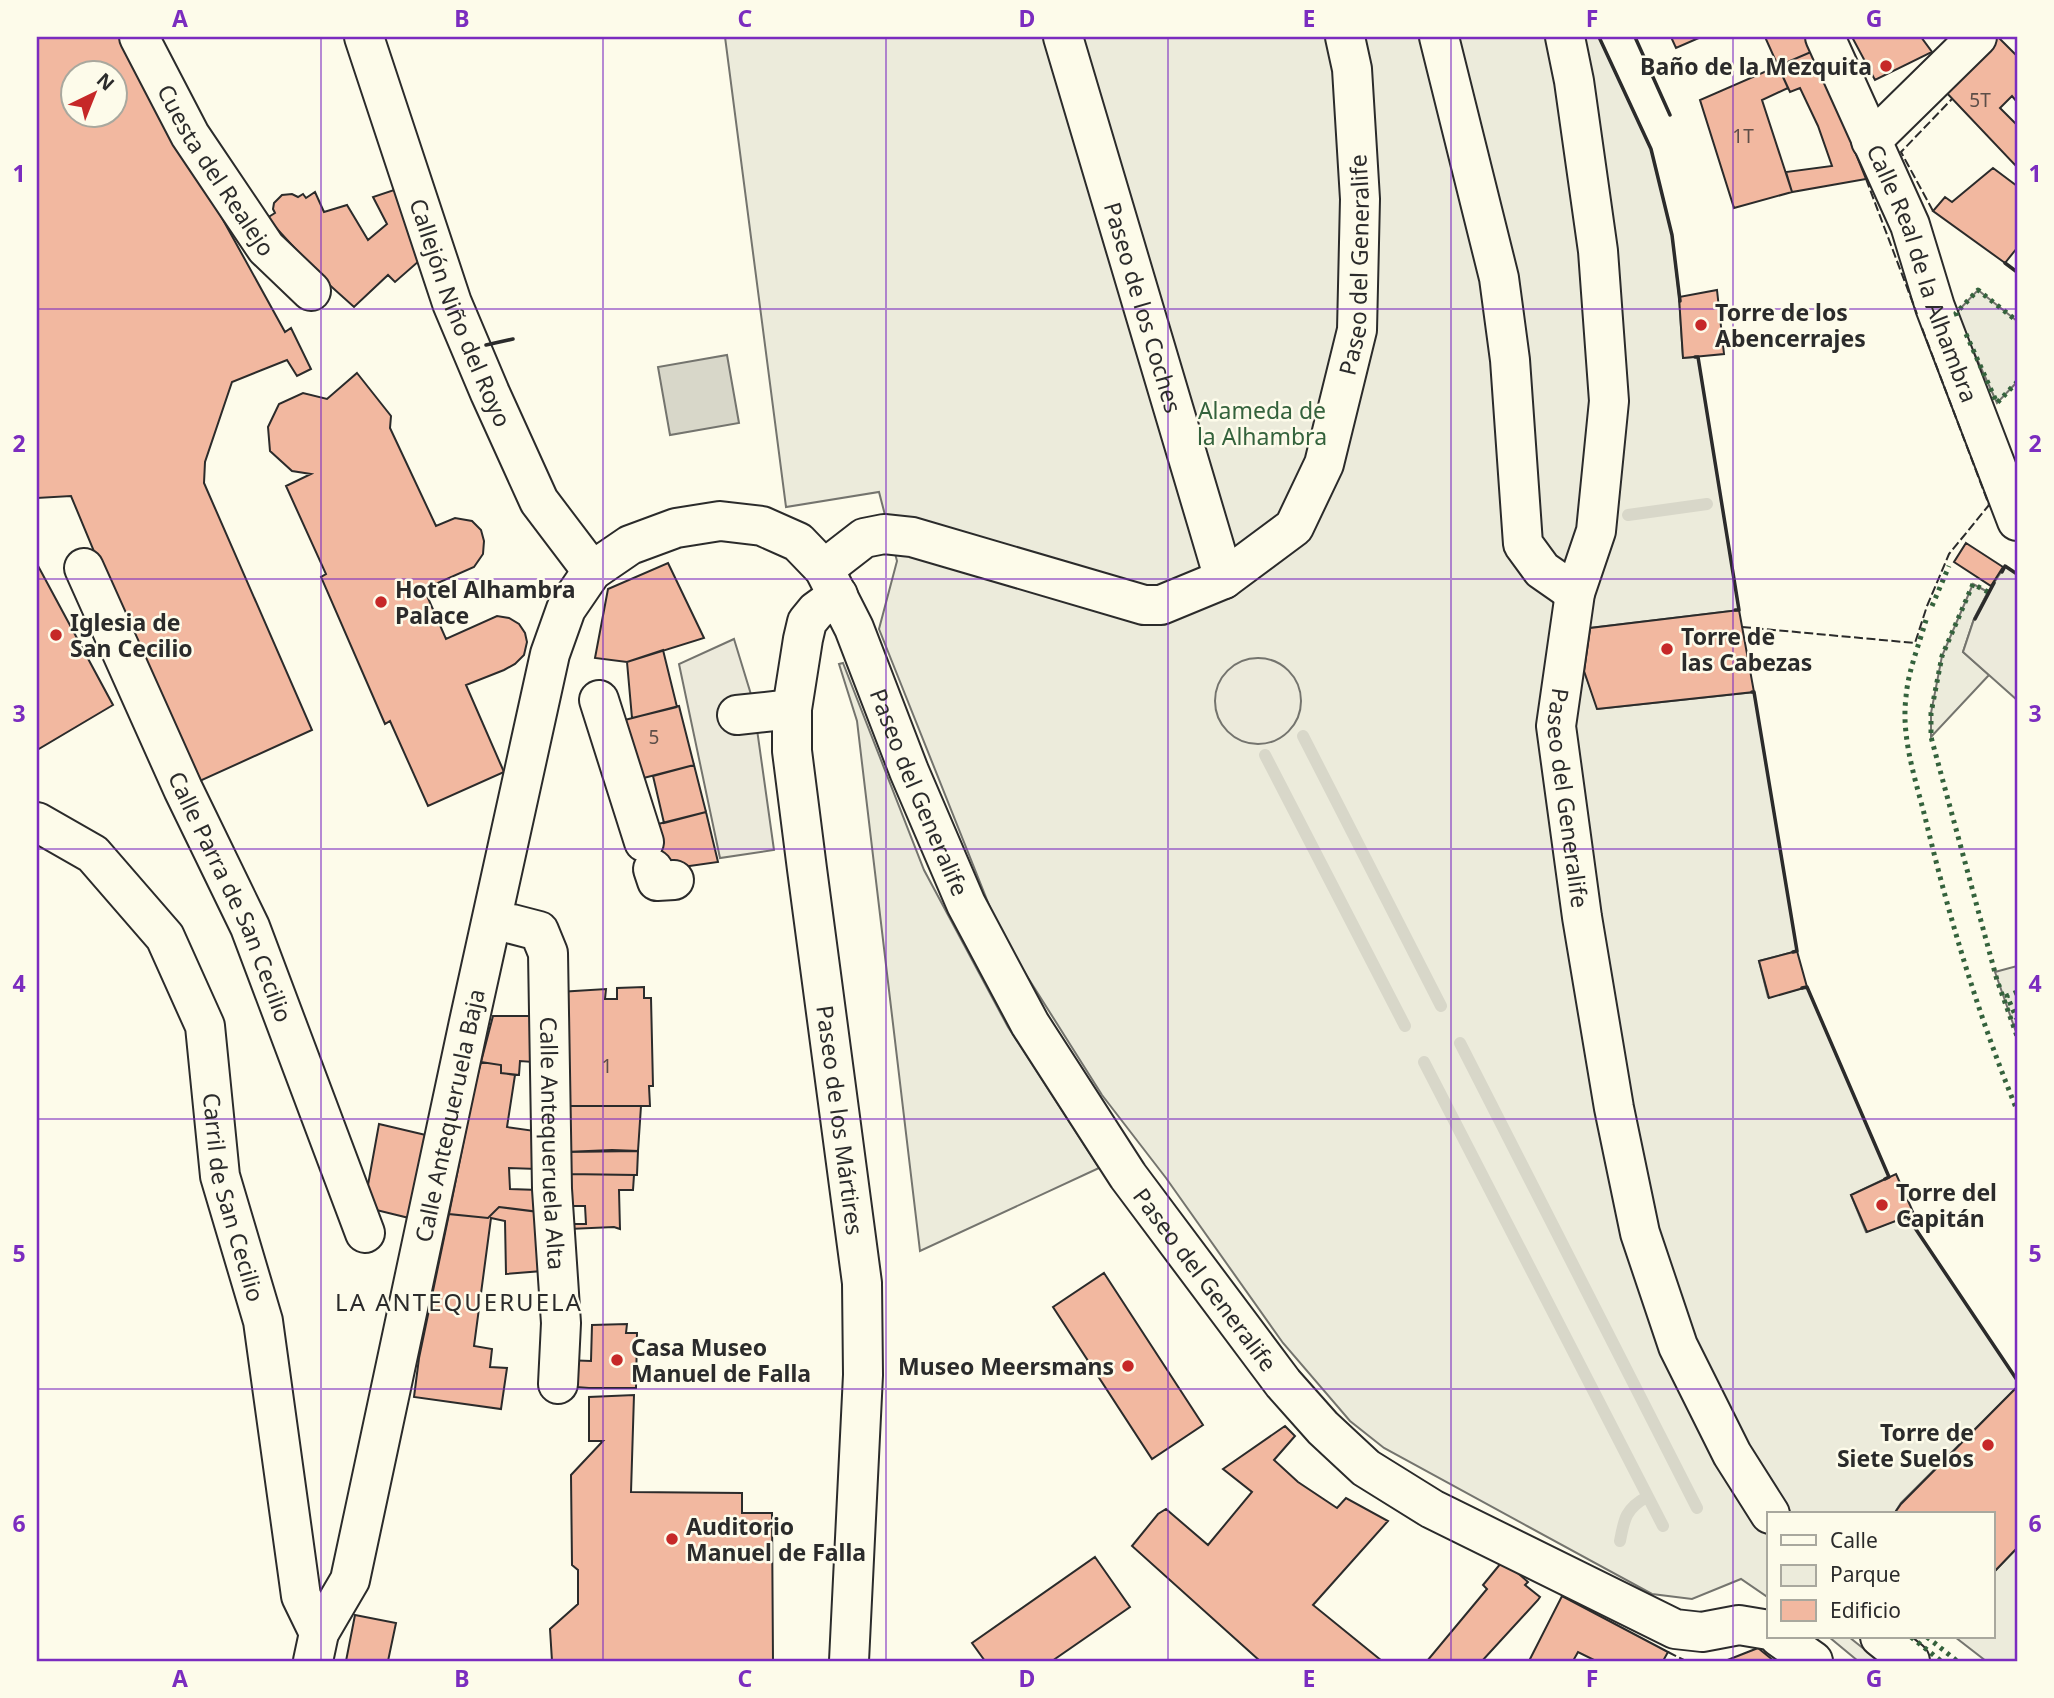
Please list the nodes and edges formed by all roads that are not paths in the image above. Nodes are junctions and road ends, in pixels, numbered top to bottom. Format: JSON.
{"nodes":[{"id":1,"x":139,"y":37,"type":"edge"},
{"id":2,"x":364,"y":37,"type":"edge"},
{"id":3,"x":1063,"y":37,"type":"edge"},
{"id":4,"x":1345,"y":37,"type":"edge"},
{"id":5,"x":1440,"y":37,"type":"edge"},
{"id":6,"x":1565,"y":37,"type":"edge"},
{"id":7,"x":1825,"y":37,"type":"edge"},
{"id":8,"x":1977,"y":37,"type":"edge"},
{"id":9,"x":1871,"y":141,"type":"junction"},
{"id":10,"x":311,"y":291,"type":"dead end"},
{"id":11,"x":2016,"y":517,"type":"edge"},
{"id":12,"x":84,"y":568,"type":"dead end"},
{"id":13,"x":592,"y":570,"type":"junction"},
{"id":14,"x":1224,"y":579,"type":"junction"},
{"id":15,"x":831,"y":582,"type":"junction"},
{"id":16,"x":1575,"y":593,"type":"junction"},
{"id":17,"x":599,"y":700,"type":"dead end"},
{"id":18,"x":792,"y":709,"type":"junction"},
{"id":19,"x":737,"y":715,"type":"dead end"},
{"id":20,"x":37,"y":822,"type":"edge"},
{"id":21,"x":657,"y":864,"type":"dead end"},
{"id":22,"x":512,"y":924,"type":"dead end"},
{"id":23,"x":365,"y":1233,"type":"dead end"},
{"id":24,"x":558,"y":1384,"type":"dead end"},
{"id":25,"x":1769,"y":1512,"type":"edge"},
{"id":26,"x":1767,"y":1630,"type":"edge"},
{"id":27,"x":1780,"y":1638,"type":"edge"},
{"id":28,"x":1881,"y":1638,"type":"edge"},
{"id":29,"x":316,"y":1647,"type":"edge"},
{"id":30,"x":849,"y":1661,"type":"edge"},
{"id":31,"x":1812,"y":1661,"type":"edge"},
{"id":32,"x":1910,"y":1661,"type":"edge"}],
"edges":[{"from":1,"to":10,"type":"street","name":"Cuesta del Realejo"},
{"from":2,"to":13,"type":"street","name":"Callejón Niño del Royo"},
{"from":3,"to":14,"type":"street","name":"Paseo de los Coches"},
{"from":4,"to":14,"type":"street","name":"Paseo del Generalife"},
{"from":5,"to":16,"type":"street"},
{"from":6,"to":16,"type":"street","name":"Paseo del Generalife"},
{"from":7,"to":9,"type":"street","name":"Calle Real de la Alhambra"},
{"from":8,"to":9,"type":"street"},
{"from":9,"to":11,"type":"street","name":"Calle Real de la Alhambra"},
{"from":12,"to":23,"type":"street","name":"Calle Parra de San Cecilio"},
{"from":13,"to":15,"type":"street"},
{"from":13,"to":29,"type":"street","name":"Calle Antequeruela Baja"},
{"from":14,"to":15,"type":"street","name":"Paseo del Generalife"},
{"from":15,"to":18,"type":"street","name":"Paseo de los Mártires"},
{"from":15,"to":26,"type":"street","name":"Paseo del Generalife"},
{"from":16,"to":25,"type":"street","name":"Paseo del Generalife"},
{"from":17,"to":21,"type":"street"},
{"from":18,"to":19,"type":"street"},
{"from":18,"to":30,"type":"street","name":"Paseo de los Mártires"},
{"from":20,"to":29,"type":"street","name":"Carril de San Cecilio"},
{"from":22,"to":24,"type":"street","name":"Calle Antequeruela Alta"},
{"from":27,"to":31,"type":"street"},
{"from":28,"to":32,"type":"street"}]}
